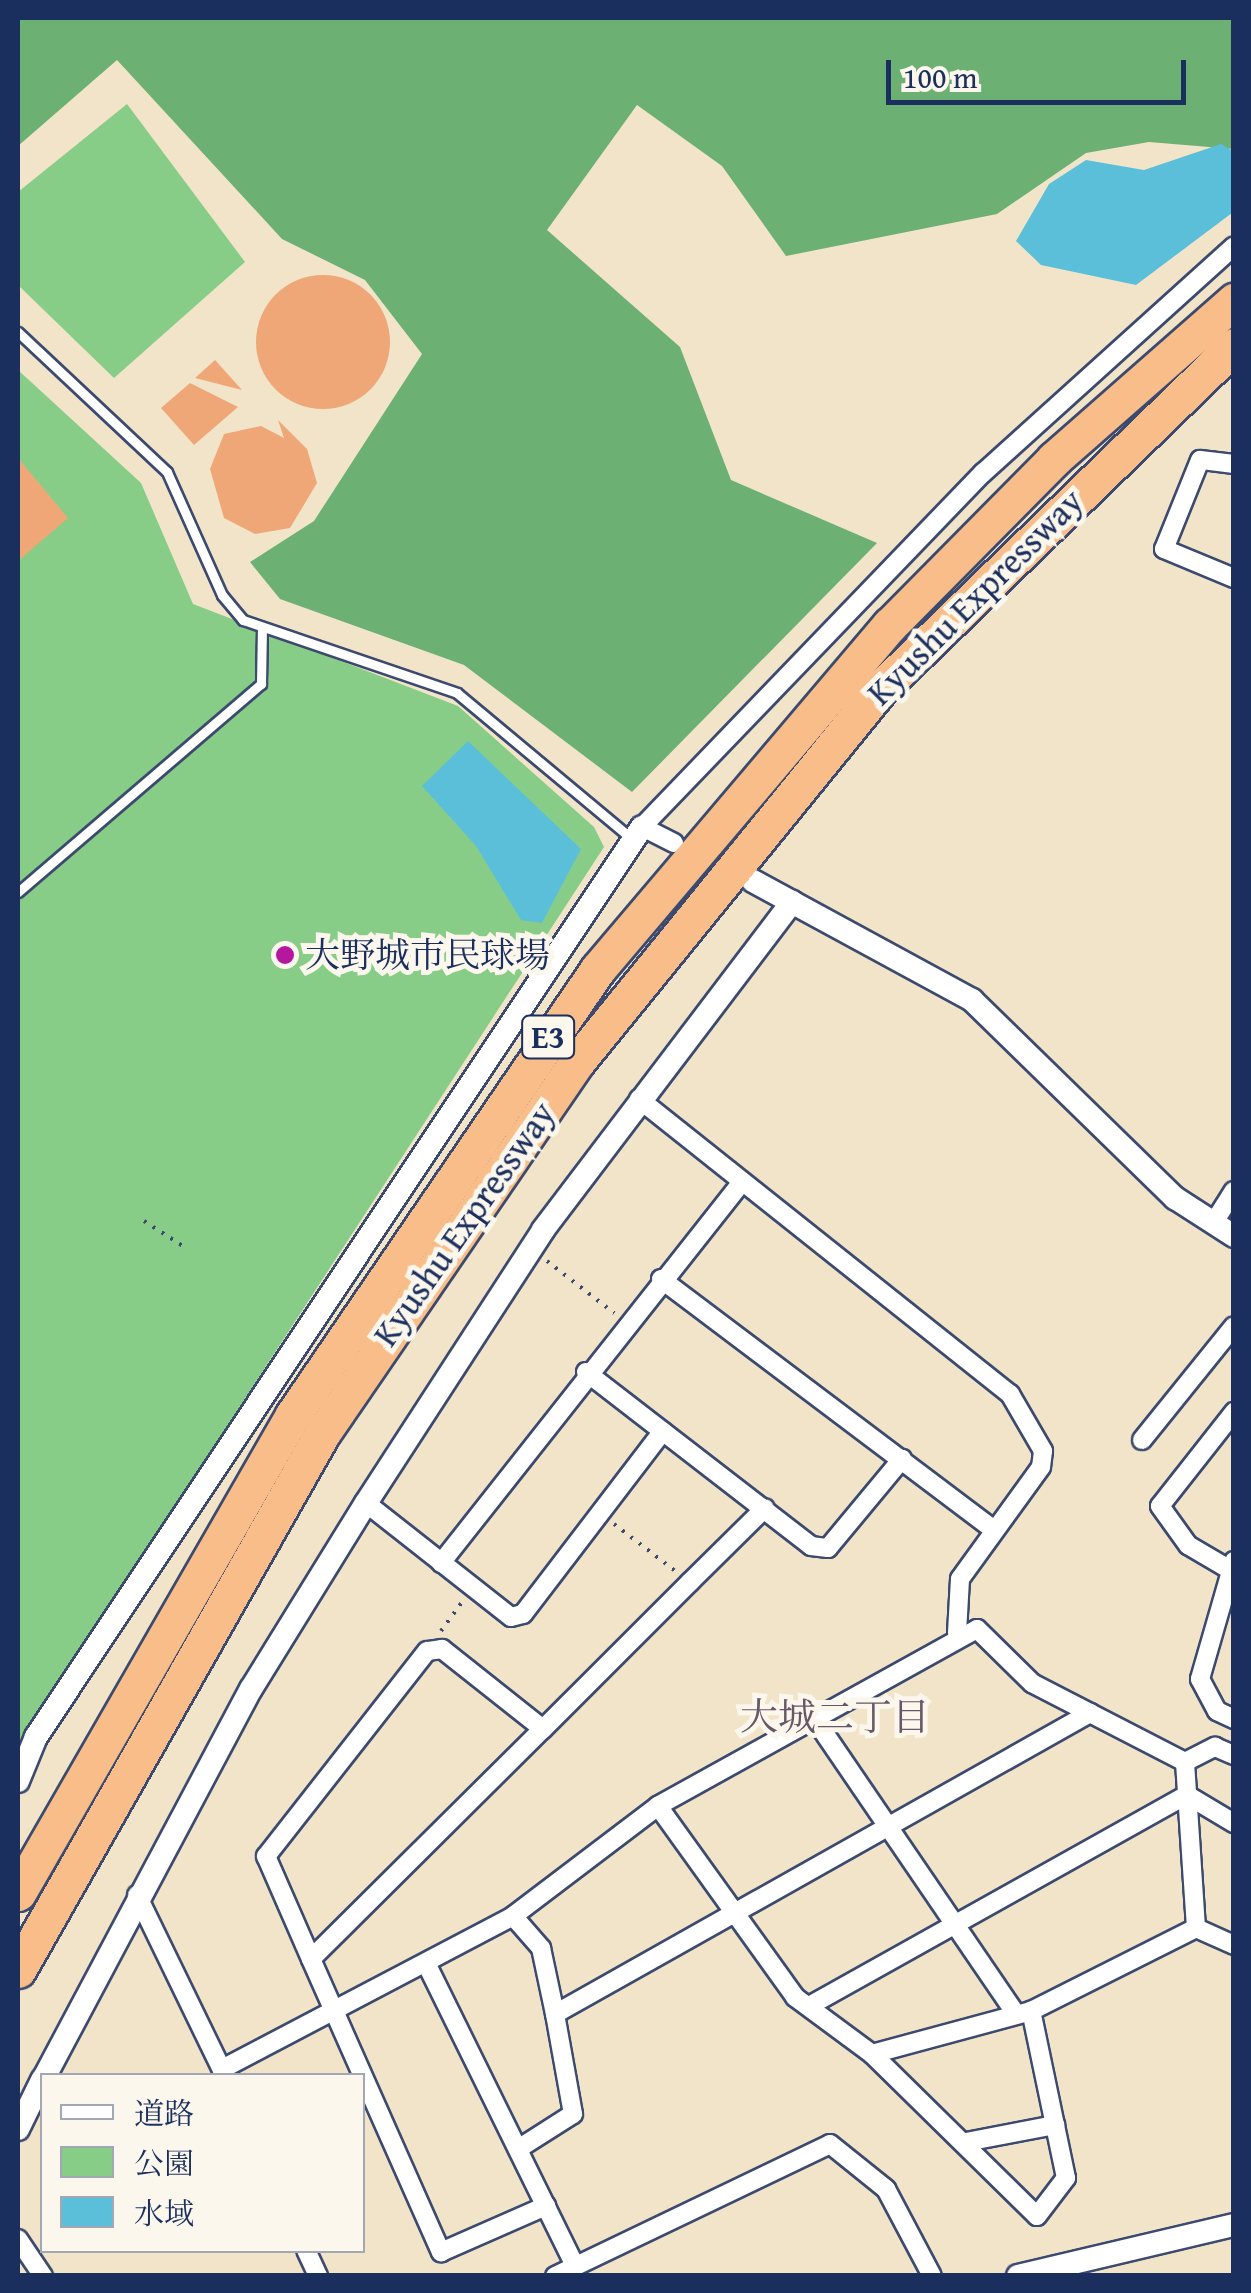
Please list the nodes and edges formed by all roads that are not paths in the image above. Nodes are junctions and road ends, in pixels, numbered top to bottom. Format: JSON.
{"nodes":[{"id":1,"x":1234,"y":246,"type":"edge"},
{"id":2,"x":1234,"y":301,"type":"edge"},
{"id":3,"x":18,"y":332,"type":"edge"},
{"id":4,"x":1234,"y":346,"type":"edge"},
{"id":5,"x":1234,"y":464,"type":"edge"},
{"id":6,"x":1234,"y":578,"type":"edge"},
{"id":7,"x":262,"y":627,"type":"junction"},
{"id":8,"x":638,"y":833,"type":"junction"},
{"id":9,"x":674,"y":843,"type":"dead end"},
{"id":10,"x":753,"y":881,"type":"dead end"},
{"id":11,"x":18,"y":892,"type":"edge"},
{"id":12,"x":792,"y":902,"type":"junction"},
{"id":13,"x":639,"y":1099,"type":"junction"},
{"id":14,"x":742,"y":1182,"type":"junction"},
{"id":15,"x":1234,"y":1190,"type":"edge"},
{"id":16,"x":1212,"y":1224,"type":"junction"},
{"id":17,"x":1234,"y":1236,"type":"edge"},
{"id":18,"x":661,"y":1278,"type":"junction"},
{"id":19,"x":1234,"y":1326,"type":"edge"},
{"id":20,"x":586,"y":1372,"type":"junction"},
{"id":21,"x":1234,"y":1412,"type":"edge"},
{"id":22,"x":663,"y":1432,"type":"junction"},
{"id":23,"x":1142,"y":1440,"type":"dead end"},
{"id":24,"x":902,"y":1459,"type":"junction"},
{"id":25,"x":366,"y":1503,"type":"junction"},
{"id":26,"x":765,"y":1508,"type":"junction"},
{"id":27,"x":994,"y":1530,"type":"junction"},
{"id":28,"x":441,"y":1563,"type":"junction"},
{"id":29,"x":1230,"y":1565,"type":"edge"},
{"id":30,"x":957,"y":1633,"type":"junction"},
{"id":31,"x":1090,"y":1713,"type":"junction"},
{"id":32,"x":812,"y":1715,"type":"junction"},
{"id":33,"x":1234,"y":1719,"type":"edge"},
{"id":34,"x":543,"y":1729,"type":"junction"},
{"id":35,"x":27,"y":1730,"type":"edge"},
{"id":36,"x":1234,"y":1755,"type":"edge"},
{"id":37,"x":1185,"y":1762,"type":"junction"},
{"id":38,"x":18,"y":1782,"type":"edge"},
{"id":39,"x":1188,"y":1795,"type":"junction"},
{"id":40,"x":658,"y":1806,"type":"junction"},
{"id":41,"x":1234,"y":1823,"type":"edge"},
{"id":42,"x":890,"y":1825,"type":"junction"},
{"id":43,"x":18,"y":1893,"type":"edge"},
{"id":44,"x":136,"y":1895,"type":"junction"},
{"id":45,"x":737,"y":1913,"type":"junction"},
{"id":46,"x":513,"y":1916,"type":"junction"},
{"id":47,"x":955,"y":1919,"type":"junction"},
{"id":48,"x":1196,"y":1928,"type":"junction"},
{"id":49,"x":1234,"y":1945,"type":"edge"},
{"id":50,"x":311,"y":1959,"type":"junction"},
{"id":51,"x":427,"y":1966,"type":"junction"},
{"id":52,"x":18,"y":1970,"type":"edge"},
{"id":53,"x":809,"y":2006,"type":"junction"},
{"id":54,"x":1024,"y":2012,"type":"junction"},
{"id":55,"x":555,"y":2014,"type":"junction"},
{"id":56,"x":336,"y":2016,"type":"junction"},
{"id":57,"x":872,"y":2054,"type":"junction"},
{"id":58,"x":224,"y":2072,"type":"edge"},
{"id":59,"x":47,"y":2073,"type":"edge"},
{"id":60,"x":361,"y":2073,"type":"edge"},
{"id":61,"x":365,"y":2081,"type":"edge"},
{"id":62,"x":40,"y":2086,"type":"edge"},
{"id":63,"x":1055,"y":2125,"type":"junction"},
{"id":64,"x":18,"y":2129,"type":"edge"},
{"id":65,"x":966,"y":2142,"type":"junction"},
{"id":66,"x":518,"y":2149,"type":"junction"},
{"id":67,"x":546,"y":2206,"type":"junction"},
{"id":68,"x":1234,"y":2225,"type":"edge"},
{"id":69,"x":18,"y":2239,"type":"edge"},
{"id":70,"x":307,"y":2253,"type":"edge"},
{"id":71,"x":574,"y":2264,"type":"junction"},
{"id":72,"x":42,"y":2276,"type":"edge"},
{"id":73,"x":318,"y":2276,"type":"edge"},
{"id":74,"x":555,"y":2276,"type":"edge"},
{"id":75,"x":932,"y":2276,"type":"edge"},
{"id":76,"x":1018,"y":2276,"type":"edge"}],
"edges":[{"from":1,"to":8,"type":"street"},
{"from":2,"to":43,"type":"highway","name":"Kyushu Expressway","number":"E3"},
{"from":3,"to":7,"type":"lane"},
{"from":4,"to":52,"type":"highway","name":"Kyushu Expressway","number":"E3"},
{"from":5,"to":6,"type":"street"},
{"from":7,"to":8,"type":"lane"},
{"from":7,"to":11,"type":"lane"},
{"from":8,"to":9,"type":"street"},
{"from":8,"to":35,"type":"street"},
{"from":10,"to":12,"type":"street"},
{"from":12,"to":13,"type":"street"},
{"from":12,"to":16,"type":"street"},
{"from":13,"to":14,"type":"street"},
{"from":13,"to":25,"type":"street"},
{"from":14,"to":18,"type":"street"},
{"from":14,"to":27,"type":"street"},
{"from":15,"to":16,"type":"street"},
{"from":16,"to":17,"type":"street"},
{"from":18,"to":20,"type":"street"},
{"from":18,"to":24,"type":"street"},
{"from":19,"to":23,"type":"street"},
{"from":20,"to":22,"type":"street"},
{"from":20,"to":28,"type":"street"},
{"from":21,"to":29,"type":"street"},
{"from":22,"to":26,"type":"street"},
{"from":22,"to":28,"type":"street"},
{"from":24,"to":26,"type":"street"},
{"from":24,"to":27,"type":"street"},
{"from":25,"to":28,"type":"street"},
{"from":25,"to":44,"type":"street"},
{"from":26,"to":34,"type":"street"},
{"from":27,"to":30,"type":"street"},
{"from":29,"to":33,"type":"street"},
{"from":30,"to":31,"type":"street"},
{"from":30,"to":32,"type":"street"},
{"from":31,"to":37,"type":"street"},
{"from":31,"to":42,"type":"street"},
{"from":32,"to":40,"type":"street"},
{"from":32,"to":42,"type":"street"},
{"from":34,"to":50,"type":"street"},
{"from":34,"to":50,"type":"street"},
{"from":35,"to":38,"type":"street"},
{"from":36,"to":37,"type":"street"},
{"from":37,"to":39,"type":"street"},
{"from":39,"to":41,"type":"street"},
{"from":39,"to":47,"type":"street"},
{"from":39,"to":48,"type":"street"},
{"from":40,"to":45,"type":"street"},
{"from":40,"to":46,"type":"street"},
{"from":42,"to":45,"type":"street"},
{"from":42,"to":47,"type":"street"},
{"from":44,"to":58,"type":"street"},
{"from":44,"to":59,"type":"street"},
{"from":45,"to":53,"type":"street"},
{"from":45,"to":55,"type":"street"},
{"from":46,"to":51,"type":"street"},
{"from":46,"to":55,"type":"street"},
{"from":47,"to":53,"type":"street"},
{"from":47,"to":54,"type":"street"},
{"from":48,"to":49,"type":"street"},
{"from":48,"to":54,"type":"street"},
{"from":50,"to":56,"type":"street"},
{"from":51,"to":56,"type":"street"},
{"from":51,"to":66,"type":"street"},
{"from":53,"to":57,"type":"street"},
{"from":54,"to":57,"type":"street"},
{"from":54,"to":63,"type":"street"},
{"from":55,"to":66,"type":"street"},
{"from":56,"to":58,"type":"street"},
{"from":56,"to":60,"type":"street"},
{"from":57,"to":65,"type":"street"},
{"from":61,"to":67,"type":"street"},
{"from":62,"to":64,"type":"street"},
{"from":63,"to":65,"type":"street"},
{"from":63,"to":65,"type":"street"},
{"from":66,"to":67,"type":"street"},
{"from":67,"to":71,"type":"street"},
{"from":68,"to":76,"type":"street"},
{"from":69,"to":72,"type":"street"},
{"from":70,"to":73,"type":"street"},
{"from":71,"to":74,"type":"street"},
{"from":71,"to":75,"type":"street"}]}
